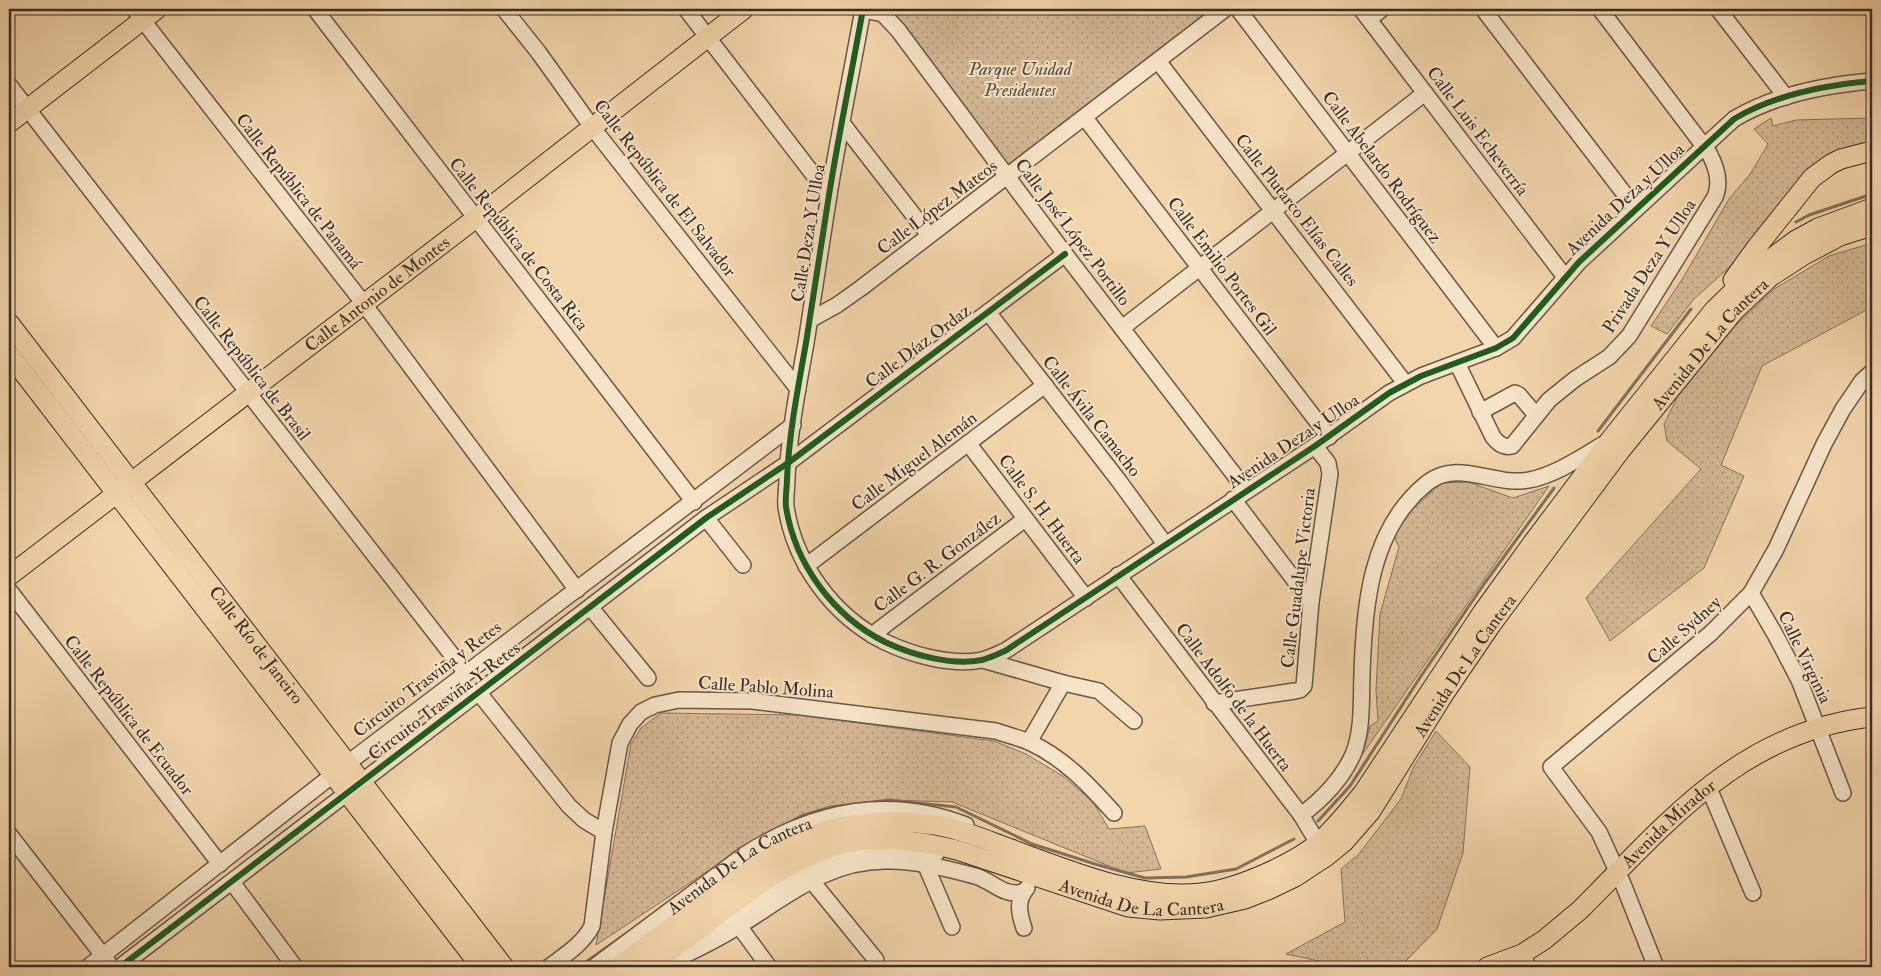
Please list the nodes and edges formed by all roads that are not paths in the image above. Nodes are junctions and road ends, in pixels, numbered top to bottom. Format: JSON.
{"nodes":[{"id":1,"x":315,"y":9,"type":"edge"},
{"id":2,"x":504,"y":9,"type":"edge"},
{"id":3,"x":686,"y":9,"type":"edge"},
{"id":4,"x":744,"y":9,"type":"edge"},
{"id":5,"x":863,"y":9,"type":"edge"},
{"id":6,"x":1225,"y":9,"type":"edge"},
{"id":7,"x":1238,"y":9,"type":"edge"},
{"id":8,"x":1382,"y":9,"type":"edge"},
{"id":9,"x":1484,"y":9,"type":"edge"},
{"id":10,"x":1600,"y":9,"type":"edge"},
{"id":11,"x":1718,"y":9,"type":"edge"},
{"id":12,"x":145,"y":12,"type":"edge"},
{"id":13,"x":1365,"y":14,"type":"edge"},
{"id":14,"x":707,"y":37,"type":"junction"},
{"id":15,"x":1158,"y":61,"type":"junction"},
{"id":16,"x":1869,"y":79,"type":"edge"},
{"id":17,"x":9,"y":85,"type":"edge"},
{"id":18,"x":1425,"y":93,"type":"junction"},
{"id":19,"x":1786,"y":97,"type":"junction"},
{"id":20,"x":27,"y":109,"type":"junction"},
{"id":21,"x":1085,"y":118,"type":"junction"},
{"id":22,"x":9,"y":123,"type":"edge"},
{"id":23,"x":842,"y":123,"type":"junction"},
{"id":24,"x":592,"y":127,"type":"junction"},
{"id":25,"x":1704,"y":146,"type":"junction"},
{"id":26,"x":1872,"y":150,"type":"edge"},
{"id":27,"x":1348,"y":152,"type":"junction"},
{"id":28,"x":1008,"y":177,"type":"junction"},
{"id":29,"x":829,"y":195,"type":"junction"},
{"id":30,"x":1872,"y":208,"type":"edge"},
{"id":31,"x":1636,"y":209,"type":"junction"},
{"id":32,"x":1273,"y":210,"type":"junction"},
{"id":33,"x":476,"y":218,"type":"junction"},
{"id":34,"x":1872,"y":226,"type":"edge"},
{"id":35,"x":929,"y":235,"type":"junction"},
{"id":36,"x":1872,"y":238,"type":"edge"},
{"id":37,"x":1825,"y":243,"type":"junction"},
{"id":38,"x":1066,"y":254,"type":"junction"},
{"id":39,"x":1199,"y":268,"type":"junction"},
{"id":40,"x":1566,"y":277,"type":"junction"},
{"id":41,"x":364,"y":304,"type":"junction"},
{"id":42,"x":1714,"y":310,"type":"junction"},
{"id":43,"x":988,"y":312,"type":"junction"},
{"id":44,"x":810,"y":320,"type":"junction"},
{"id":45,"x":9,"y":323,"type":"edge"},
{"id":46,"x":1122,"y":328,"type":"junction"},
{"id":47,"x":1496,"y":348,"type":"junction"},
{"id":48,"x":9,"y":354,"type":"edge"},
{"id":49,"x":1457,"y":363,"type":"junction"},
{"id":50,"x":1872,"y":372,"type":"edge"},
{"id":51,"x":1405,"y":383,"type":"junction"},
{"id":52,"x":1045,"y":385,"type":"junction"},
{"id":53,"x":798,"y":389,"type":"junction"},
{"id":54,"x":249,"y":393,"type":"junction"},
{"id":55,"x":1480,"y":412,"type":"junction"},
{"id":56,"x":1536,"y":414,"type":"junction"},
{"id":57,"x":793,"y":425,"type":"junction"},
{"id":58,"x":1329,"y":437,"type":"junction"},
{"id":59,"x":1610,"y":440,"type":"junction"},
{"id":60,"x":968,"y":443,"type":"junction"},
{"id":61,"x":1315,"y":446,"type":"junction"},
{"id":62,"x":788,"y":462,"type":"junction"},
{"id":63,"x":132,"y":481,"type":"junction"},
{"id":64,"x":116,"y":493,"type":"junction"},
{"id":65,"x":1240,"y":495,"type":"junction"},
{"id":66,"x":694,"y":502,"type":"junction"},
{"id":67,"x":706,"y":518,"type":"junction"},
{"id":68,"x":1026,"y":519,"type":"junction"},
{"id":69,"x":1165,"y":544,"type":"junction"},
{"id":70,"x":743,"y":566,"type":"dead end"},
{"id":71,"x":806,"y":566,"type":"junction"},
{"id":72,"x":1118,"y":575,"type":"junction"},
{"id":73,"x":9,"y":576,"type":"edge"},
{"id":74,"x":9,"y":590,"type":"edge"},
{"id":75,"x":577,"y":590,"type":"junction"},
{"id":76,"x":1750,"y":593,"type":"junction"},
{"id":77,"x":1086,"y":598,"type":"junction"},
{"id":78,"x":1311,"y":602,"type":"junction"},
{"id":79,"x":591,"y":608,"type":"junction"},
{"id":80,"x":872,"y":635,"type":"junction"},
{"id":81,"x":983,"y":660,"type":"junction"},
{"id":82,"x":466,"y":673,"type":"junction"},
{"id":83,"x":648,"y":678,"type":"dead end"},
{"id":84,"x":1063,"y":683,"type":"junction"},
{"id":85,"x":479,"y":693,"type":"junction"},
{"id":86,"x":1214,"y":703,"type":"junction"},
{"id":87,"x":1872,"y":717,"type":"edge"},
{"id":88,"x":1134,"y":721,"type":"dead end"},
{"id":89,"x":1872,"y":730,"type":"edge"},
{"id":90,"x":1820,"y":733,"type":"junction"},
{"id":91,"x":1029,"y":742,"type":"junction"},
{"id":92,"x":341,"y":769,"type":"junction"},
{"id":93,"x":355,"y":787,"type":"junction"},
{"id":94,"x":1711,"y":791,"type":"junction"},
{"id":95,"x":1843,"y":793,"type":"dead end"},
{"id":96,"x":1114,"y":813,"type":"dead end"},
{"id":97,"x":1301,"y":815,"type":"junction"},
{"id":98,"x":604,"y":832,"type":"junction"},
{"id":99,"x":9,"y":834,"type":"edge"},
{"id":100,"x":1318,"y":843,"type":"junction"},
{"id":101,"x":1014,"y":850,"type":"junction"},
{"id":102,"x":974,"y":856,"type":"junction"},
{"id":103,"x":220,"y":864,"type":"junction"},
{"id":104,"x":926,"y":866,"type":"junction"},
{"id":105,"x":1035,"y":878,"type":"junction"},
{"id":106,"x":1620,"y":878,"type":"junction"},
{"id":107,"x":811,"y":880,"type":"junction"},
{"id":108,"x":232,"y":882,"type":"junction"},
{"id":109,"x":1023,"y":892,"type":"junction"},
{"id":110,"x":1753,"y":893,"type":"dead end"},
{"id":111,"x":1161,"y":901,"type":"junction"},
{"id":112,"x":739,"y":926,"type":"junction"},
{"id":113,"x":952,"y":927,"type":"dead end"},
{"id":114,"x":1024,"y":928,"type":"dead end"},
{"id":115,"x":876,"y":960,"type":"dead end"},
{"id":116,"x":108,"y":961,"type":"edge"},
{"id":117,"x":673,"y":963,"type":"edge"},
{"id":118,"x":1525,"y":963,"type":"edge"},
{"id":119,"x":88,"y":967,"type":"edge"},
{"id":120,"x":120,"y":967,"type":"edge"},
{"id":121,"x":295,"y":967,"type":"edge"},
{"id":122,"x":481,"y":967,"type":"edge"},
{"id":123,"x":504,"y":967,"type":"edge"},
{"id":124,"x":549,"y":967,"type":"edge"},
{"id":125,"x":594,"y":967,"type":"edge"},
{"id":126,"x":618,"y":967,"type":"edge"},
{"id":127,"x":649,"y":967,"type":"edge"},
{"id":128,"x":769,"y":967,"type":"edge"},
{"id":129,"x":1487,"y":967,"type":"edge"},
{"id":130,"x":1656,"y":967,"type":"edge"}],
"edges":[{"from":1,"to":33,"type":"street","name":"Calle República de Costa Rica"},
{"from":2,"to":24,"type":"street","name":"Calle República de El Salvador"},
{"from":3,"to":14,"type":"street"},
{"from":4,"to":14,"type":"main road","name":"Calle Antonio de Montes"},
{"from":5,"to":23,"type":"street","name":"Calle Deza Y Ulloa"},
{"from":5,"to":28,"type":"street","name":"Calle José López Portillo"},
{"from":6,"to":15,"type":"street","name":"Calle López Mateos"},
{"from":7,"to":27,"type":"street","name":"Calle Abelardo Rodríguez"},
{"from":8,"to":13,"type":"street"},
{"from":9,"to":31,"type":"street"},
{"from":10,"to":25,"type":"street","name":"Privada Deza Y Ulloa"},
{"from":11,"to":19,"type":"street"},
{"from":12,"to":20,"type":"main road"},
{"from":12,"to":41,"type":"street","name":"Calle República de Panamá"},
{"from":13,"to":18,"type":"street","name":"Calle Luis Echeverría"},
{"from":14,"to":24,"type":"main road","name":"Calle Antonio de Montes"},
{"from":14,"to":29,"type":"street"},
{"from":15,"to":21,"type":"street","name":"Calle López Mateos"},
{"from":15,"to":32,"type":"street","name":"Calle Plutarco Elías Calles"},
{"from":16,"to":19,"type":"street","name":"Avenida Deza y Ulloa"},
{"from":17,"to":20,"type":"street","name":"Calle República de Brasil"},
{"from":18,"to":27,"type":"street"},
{"from":18,"to":40,"type":"street","name":"Calle Luis Echeverría"},
{"from":19,"to":25,"type":"street","name":"Avenida Deza y Ulloa"},
{"from":20,"to":22,"type":"main road"},
{"from":20,"to":54,"type":"street","name":"Calle República de Brasil"},
{"from":21,"to":28,"type":"street","name":"Calle López Mateos"},
{"from":21,"to":39,"type":"street","name":"Calle Emilio Portes Gil"},
{"from":23,"to":29,"type":"street","name":"Calle Deza Y Ulloa"},
{"from":23,"to":35,"type":"street"},
{"from":24,"to":33,"type":"main road","name":"Calle Antonio de Montes"},
{"from":24,"to":53,"type":"street","name":"Calle República de El Salvador"},
{"from":25,"to":31,"type":"street","name":"Avenida Deza y Ulloa"},
{"from":25,"to":56,"type":"street","name":"Privada Deza Y Ulloa"},
{"from":26,"to":42,"type":"main road"},
{"from":27,"to":32,"type":"street"},
{"from":27,"to":47,"type":"street","name":"Calle Abelardo Rodríguez"},
{"from":28,"to":35,"type":"street","name":"Calle López Mateos"},
{"from":28,"to":38,"type":"street","name":"Calle José López Portillo"},
{"from":29,"to":44,"type":"street","name":"Calle Deza Y Ulloa"},
{"from":30,"to":42,"type":"main road","name":"Avenida De La Cantera"},
{"from":31,"to":40,"type":"street","name":"Avenida Deza y Ulloa"},
{"from":32,"to":39,"type":"street"},
{"from":32,"to":51,"type":"street","name":"Calle Plutarco Elías Calles"},
{"from":33,"to":41,"type":"main road","name":"Calle Antonio de Montes"},
{"from":33,"to":66,"type":"street","name":"Calle República de Costa Rica"},
{"from":34,"to":37,"type":"main road","name":"Avenida De La Cantera"},
{"from":35,"to":44,"type":"street","name":"Calle López Mateos"},
{"from":36,"to":37,"type":"main road"},
{"from":37,"to":111,"type":"main road","name":"Avenida De La Cantera"},
{"from":38,"to":43,"type":"street","name":"Calle Díaz Ordaz"},
{"from":38,"to":46,"type":"street","name":"Calle José López Portillo"},
{"from":39,"to":46,"type":"street"},
{"from":39,"to":58,"type":"street","name":"Calle Emilio Portes Gil"},
{"from":40,"to":47,"type":"street","name":"Avenida Deza y Ulloa"},
{"from":41,"to":54,"type":"main road","name":"Calle Antonio de Montes"},
{"from":41,"to":75,"type":"street","name":"Calle República de Panamá"},
{"from":42,"to":59,"type":"main road","name":"Avenida De La Cantera"},
{"from":43,"to":52,"type":"street","name":"Calle Ávila Camacho"},
{"from":43,"to":62,"type":"street","name":"Calle Díaz Ordaz"},
{"from":44,"to":53,"type":"street","name":"Calle Deza Y Ulloa"},
{"from":45,"to":63,"type":"main road","name":"Calle Río de Janeiro"},
{"from":46,"to":65,"type":"street","name":"Calle José López Portillo"},
{"from":47,"to":49,"type":"street","name":"Avenida Deza y Ulloa"},
{"from":48,"to":64,"type":"main road","name":"Calle Río de Janeiro"},
{"from":49,"to":51,"type":"street","name":"Avenida Deza y Ulloa"},
{"from":49,"to":55,"type":"street"},
{"from":50,"to":76,"type":"street","name":"Calle Sydney"},
{"from":51,"to":58,"type":"street","name":"Avenida Deza y Ulloa"},
{"from":52,"to":60,"type":"street","name":"Calle Miguel Alemán"},
{"from":52,"to":69,"type":"street","name":"Calle Ávila Camacho"},
{"from":53,"to":57,"type":"street","name":"Calle Deza Y Ulloa"},
{"from":54,"to":63,"type":"main road","name":"Calle Antonio de Montes"},
{"from":54,"to":82,"type":"street","name":"Calle República de Brasil"},
{"from":55,"to":56,"type":"street"},
{"from":55,"to":56,"type":"street","name":"Privada Deza Y Ulloa"},
{"from":57,"to":62,"type":"street","name":"Calle Deza Y Ulloa"},
{"from":57,"to":66,"type":"street","name":"Circuito Trasviña y Retes"},
{"from":58,"to":61,"type":"street","name":"Avenida Deza y Ulloa"},
{"from":59,"to":97,"type":"street"},
{"from":59,"to":100,"type":"main road","name":"Avenida De La Cantera"},
{"from":60,"to":68,"type":"street","name":"Calle S. H. Huerta"},
{"from":60,"to":71,"type":"street","name":"Calle Miguel Alemán"},
{"from":61,"to":65,"type":"street","name":"Avenida Deza y Ulloa"},
{"from":61,"to":78,"type":"street","name":"Calle Guadalupe Victoria"},
{"from":62,"to":67,"type":"street","name":"Circuito Trasviña Y Retes"},
{"from":62,"to":71,"type":"street","name":"Avenida Deza y Ulloa"},
{"from":63,"to":64,"type":"main road","name":"Calle Antonio de Montes"},
{"from":63,"to":92,"type":"main road","name":"Calle Río de Janeiro"},
{"from":64,"to":73,"type":"main road","name":"Calle Antonio de Montes"},
{"from":64,"to":92,"type":"main road","name":"Calle Río de Janeiro"},
{"from":65,"to":69,"type":"street","name":"Avenida Deza y Ulloa"},
{"from":65,"to":78,"type":"street"},
{"from":66,"to":75,"type":"street","name":"Circuito Trasviña y Retes"},
{"from":67,"to":70,"type":"street"},
{"from":67,"to":79,"type":"street","name":"Circuito Trasviña Y Retes"},
{"from":68,"to":77,"type":"street","name":"Calle S. H. Huerta"},
{"from":68,"to":80,"type":"street","name":"Calle G. R. González"},
{"from":69,"to":72,"type":"street","name":"Avenida Deza y Ulloa"},
{"from":71,"to":80,"type":"street","name":"Avenida Deza y Ulloa"},
{"from":72,"to":77,"type":"street","name":"Avenida Deza y Ulloa"},
{"from":72,"to":86,"type":"street","name":"Calle Adolfo de la Huerta"},
{"from":74,"to":103,"type":"street","name":"Calle República de Ecuador"},
{"from":75,"to":82,"type":"street","name":"Circuito Trasviña y Retes"},
{"from":76,"to":90,"type":"street","name":"Calle Virginia"},
{"from":76,"to":106,"type":"street","name":"Calle Sydney"},
{"from":77,"to":81,"type":"street","name":"Avenida Deza y Ulloa"},
{"from":78,"to":86,"type":"street","name":"Calle Guadalupe Victoria"},
{"from":79,"to":83,"type":"street"},
{"from":79,"to":85,"type":"street","name":"Circuito Trasviña Y Retes"},
{"from":80,"to":81,"type":"street","name":"Avenida Deza y Ulloa"},
{"from":81,"to":84,"type":"street"},
{"from":82,"to":92,"type":"street","name":"Circuito Trasviña y Retes"},
{"from":84,"to":88,"type":"street"},
{"from":84,"to":91,"type":"street"},
{"from":85,"to":93,"type":"street","name":"Circuito Trasviña Y Retes"},
{"from":85,"to":98,"type":"street"},
{"from":86,"to":97,"type":"street","name":"Calle Adolfo de la Huerta"},
{"from":87,"to":90,"type":"main road","name":"Avenida Mirador"},
{"from":89,"to":90,"type":"main road","name":"Avenida Mirador"},
{"from":90,"to":94,"type":"main road","name":"Avenida Mirador"},
{"from":90,"to":95,"type":"street","name":"Calle Virginia"},
{"from":91,"to":96,"type":"street","name":"Calle Pablo Molina"},
{"from":91,"to":98,"type":"street","name":"Calle Pablo Molina"},
{"from":92,"to":93,"type":"main road","name":"Calle Río de Janeiro"},
{"from":92,"to":103,"type":"street","name":"Circuito Trasviña y Retes"},
{"from":93,"to":108,"type":"street","name":"Circuito Trasviña Y Retes"},
{"from":93,"to":122,"type":"main road","name":"Calle Río de Janeiro"},
{"from":93,"to":123,"type":"main road","name":"Calle Río de Janeiro"},
{"from":94,"to":106,"type":"main road","name":"Avenida Mirador"},
{"from":94,"to":110,"type":"street"},
{"from":97,"to":100,"type":"street","name":"Calle Adolfo de la Huerta"},
{"from":98,"to":124,"type":"street","name":"Calle Pablo Molina"},
{"from":99,"to":116,"type":"street"},
{"from":100,"to":111,"type":"main road","name":"Avenida De La Cantera"},
{"from":101,"to":111,"type":"main road","name":"Avenida De La Cantera"},
{"from":101,"to":125,"type":"street","name":"Avenida De La Cantera"},
{"from":101,"to":126,"type":"main road","name":"Avenida De La Cantera"},
{"from":102,"to":105,"type":"main road","name":"Avenida De La Cantera"},
{"from":102,"to":117,"type":"street","name":"Avenida De La Cantera"},
{"from":102,"to":127,"type":"main road","name":"Avenida De La Cantera"},
{"from":103,"to":116,"type":"street","name":"Circuito Trasviña y Retes"},
{"from":104,"to":107,"type":"street"},
{"from":104,"to":109,"type":"street"},
{"from":104,"to":113,"type":"street"},
{"from":105,"to":109,"type":"street"},
{"from":105,"to":111,"type":"main road","name":"Avenida De La Cantera"},
{"from":106,"to":118,"type":"main road","name":"Avenida Mirador"},
{"from":106,"to":130,"type":"street"},
{"from":107,"to":112,"type":"street"},
{"from":107,"to":115,"type":"street"},
{"from":108,"to":120,"type":"street","name":"Circuito Trasviña Y Retes"},
{"from":108,"to":121,"type":"street"},
{"from":109,"to":114,"type":"street"},
{"from":112,"to":117,"type":"street"},
{"from":112,"to":128,"type":"street"},
{"from":116,"to":119,"type":"street","name":"Circuito Trasviña y Retes"},
{"from":118,"to":129,"type":"main road","name":"Avenida Mirador"}]}
